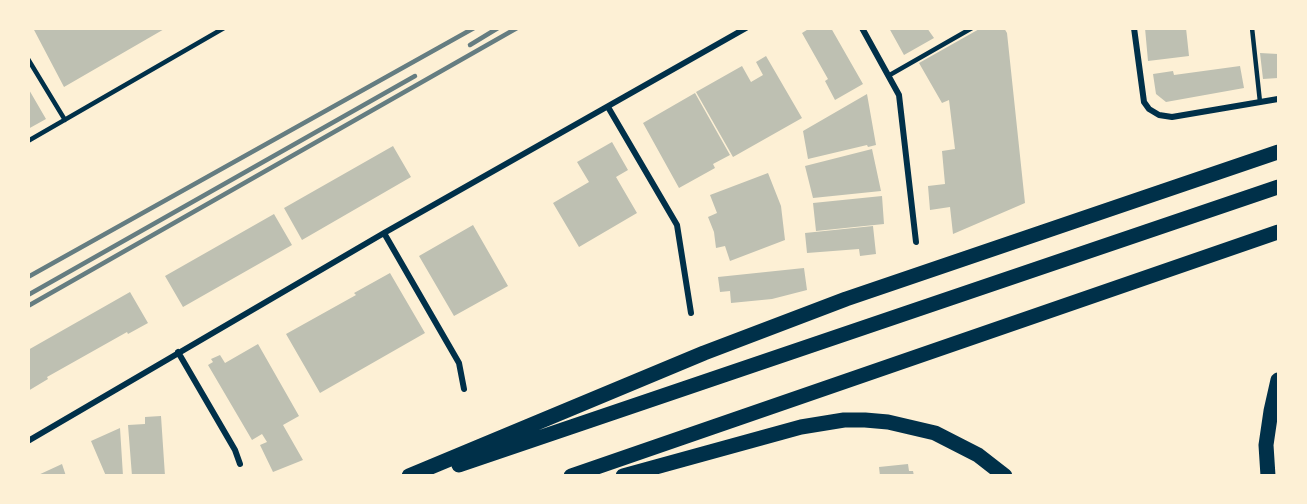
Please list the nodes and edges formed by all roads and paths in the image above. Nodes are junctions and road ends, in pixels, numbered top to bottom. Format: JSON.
{"nodes":[{"id":1,"x":224,"y":28,"type":"edge"},
{"id":2,"x":746,"y":28,"type":"edge"},
{"id":3,"x":862,"y":28,"type":"edge"},
{"id":4,"x":972,"y":28,"type":"edge"},
{"id":5,"x":1134,"y":28,"type":"edge"},
{"id":6,"x":1252,"y":28,"type":"edge"},
{"id":7,"x":28,"y":59,"type":"edge"},
{"id":8,"x":888,"y":76,"type":"junction"},
{"id":9,"x":1278,"y":99,"type":"edge"},
{"id":10,"x":1260,"y":102,"type":"junction"},
{"id":11,"x":608,"y":107,"type":"junction"},
{"id":12,"x":65,"y":120,"type":"junction"},
{"id":13,"x":28,"y":141,"type":"edge"},
{"id":14,"x":1278,"y":152,"type":"edge"},
{"id":15,"x":1278,"y":187,"type":"edge"},
{"id":16,"x":1278,"y":232,"type":"edge"},
{"id":17,"x":384,"y":233,"type":"junction"},
{"id":18,"x":916,"y":242,"type":"dead end"},
{"id":19,"x":691,"y":313,"type":"dead end"},
{"id":20,"x":178,"y":352,"type":"junction"},
{"id":21,"x":1278,"y":380,"type":"edge"},
{"id":22,"x":464,"y":389,"type":"dead end"},
{"id":23,"x":28,"y":441,"type":"edge"},
{"id":24,"x":240,"y":464,"type":"dead end"},
{"id":25,"x":409,"y":476,"type":"edge"},
{"id":26,"x":428,"y":476,"type":"edge"},
{"id":27,"x":571,"y":476,"type":"edge"},
{"id":28,"x":624,"y":476,"type":"edge"},
{"id":29,"x":1005,"y":476,"type":"edge"},
{"id":30,"x":1268,"y":476,"type":"edge"}],
"edges":[{"from":1,"to":12,"type":"lane"},
{"from":2,"to":11,"type":"street"},
{"from":3,"to":8,"type":"street"},
{"from":4,"to":8,"type":"lane"},
{"from":5,"to":10,"type":"street"},
{"from":6,"to":10,"type":"lane"},
{"from":7,"to":12,"type":"lane"},
{"from":8,"to":18,"type":"street"},
{"from":9,"to":10,"type":"street"},
{"from":11,"to":17,"type":"street"},
{"from":11,"to":19,"type":"street"},
{"from":12,"to":13,"type":"lane"},
{"from":14,"to":25,"type":"highway"},
{"from":15,"to":26,"type":"highway"},
{"from":16,"to":27,"type":"highway"},
{"from":17,"to":20,"type":"street"},
{"from":17,"to":22,"type":"street"},
{"from":20,"to":23,"type":"street"},
{"from":20,"to":24,"type":"street"},
{"from":21,"to":30,"type":"highway"},
{"from":28,"to":29,"type":"highway"}]}
